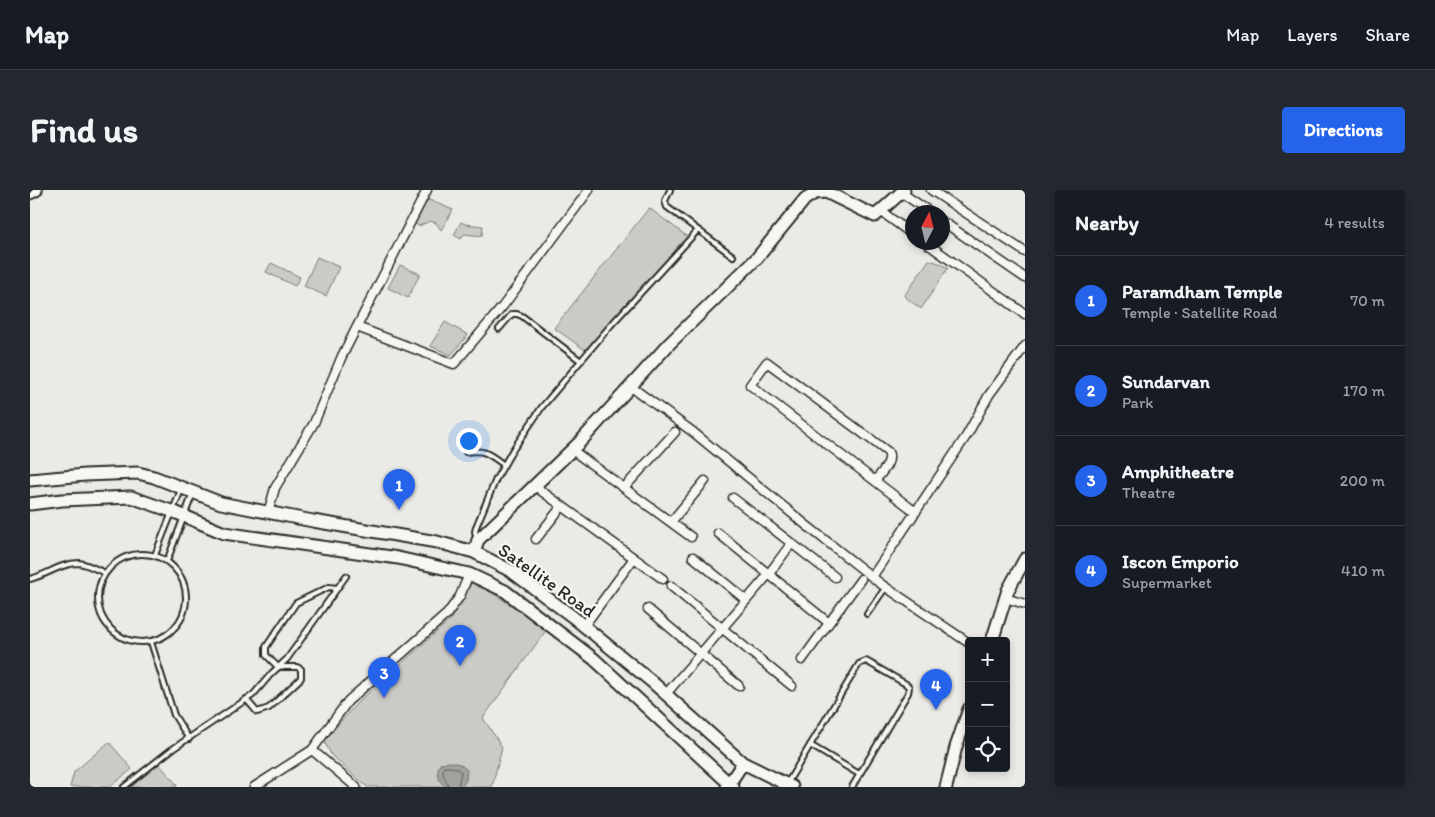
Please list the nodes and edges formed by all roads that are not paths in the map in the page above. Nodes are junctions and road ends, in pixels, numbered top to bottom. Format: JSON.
{"nodes":[{"id":1,"x":36,"y":190,"type":"edge"},
{"id":2,"x":427,"y":190,"type":"edge"},
{"id":3,"x":589,"y":190,"type":"edge"},
{"id":4,"x":670,"y":190,"type":"edge"},
{"id":5,"x":931,"y":190,"type":"edge"},
{"id":6,"x":900,"y":192,"type":"edge"},
{"id":7,"x":30,"y":193,"type":"edge"},
{"id":8,"x":920,"y":205,"type":"edge"},
{"id":9,"x":882,"y":212,"type":"junction"},
{"id":10,"x":950,"y":226,"type":"edge"},
{"id":11,"x":905,"y":229,"type":"edge"},
{"id":12,"x":698,"y":230,"type":"junction"},
{"id":13,"x":936,"y":250,"type":"edge"},
{"id":14,"x":1025,"y":252,"type":"edge"},
{"id":15,"x":733,"y":256,"type":"dead end"},
{"id":16,"x":1025,"y":278,"type":"edge"},
{"id":17,"x":1025,"y":314,"type":"edge"},
{"id":18,"x":357,"y":327,"type":"junction"},
{"id":19,"x":498,"y":329,"type":"dead end"},
{"id":20,"x":1025,"y":346,"type":"edge"},
{"id":21,"x":581,"y":360,"type":"junction"},
{"id":22,"x":630,"y":386,"type":"junction"},
{"id":23,"x":675,"y":432,"type":"dead end"},
{"id":24,"x":572,"y":450,"type":"junction"},
{"id":25,"x":466,"y":452,"type":"dead end"},
{"id":26,"x":504,"y":465,"type":"junction"},
{"id":27,"x":30,"y":480,"type":"edge"},
{"id":28,"x":875,"y":481,"type":"junction"},
{"id":29,"x":705,"y":482,"type":"dead end"},
{"id":30,"x":624,"y":488,"type":"junction"},
{"id":31,"x":188,"y":490,"type":"junction"},
{"id":32,"x":540,"y":490,"type":"dead end"},
{"id":33,"x":733,"y":498,"type":"dead end"},
{"id":34,"x":30,"y":504,"type":"edge"},
{"id":35,"x":562,"y":506,"type":"junction"},
{"id":36,"x":916,"y":512,"type":"junction"},
{"id":37,"x":268,"y":513,"type":"junction"},
{"id":38,"x":179,"y":514,"type":"junction"},
{"id":39,"x":671,"y":522,"type":"junction"},
{"id":40,"x":718,"y":533,"type":"dead end"},
{"id":41,"x":691,"y":537,"type":"dead end"},
{"id":42,"x":536,"y":539,"type":"dead end"},
{"id":43,"x":478,"y":540,"type":"junction"},
{"id":44,"x":791,"y":544,"type":"junction"},
{"id":45,"x":474,"y":552,"type":"junction"},
{"id":46,"x":154,"y":555,"type":"junction"},
{"id":47,"x":634,"y":558,"type":"junction"},
{"id":48,"x":693,"y":558,"type":"dead end"},
{"id":49,"x":1025,"y":559,"type":"edge"},
{"id":50,"x":167,"y":561,"type":"junction"},
{"id":51,"x":105,"y":573,"type":"junction"},
{"id":52,"x":469,"y":574,"type":"junction"},
{"id":53,"x":768,"y":575,"type":"junction"},
{"id":54,"x":346,"y":576,"type":"dead end"},
{"id":55,"x":835,"y":577,"type":"dead end"},
{"id":56,"x":872,"y":577,"type":"junction"},
{"id":57,"x":30,"y":579,"type":"edge"},
{"id":58,"x":861,"y":579,"type":"dead end"},
{"id":59,"x":663,"y":580,"type":"dead end"},
{"id":60,"x":671,"y":586,"type":"dead end"},
{"id":61,"x":886,"y":587,"type":"junction"},
{"id":62,"x":337,"y":588,"type":"junction"},
{"id":63,"x":1006,"y":598,"type":"junction"},
{"id":64,"x":746,"y":600,"type":"junction"},
{"id":65,"x":1025,"y":604,"type":"edge"},
{"id":66,"x":648,"y":609,"type":"dead end"},
{"id":67,"x":867,"y":614,"type":"dead end"},
{"id":68,"x":829,"y":623,"type":"junction"},
{"id":69,"x":584,"y":626,"type":"junction"},
{"id":70,"x":723,"y":628,"type":"junction"},
{"id":71,"x":993,"y":637,"type":"edge"},
{"id":72,"x":965,"y":640,"type":"edge"},
{"id":73,"x":151,"y":642,"type":"junction"},
{"id":74,"x":700,"y":654,"type":"junction"},
{"id":75,"x":802,"y":660,"type":"dead end"},
{"id":76,"x":278,"y":667,"type":"junction"},
{"id":77,"x":740,"y":686,"type":"dead end"},
{"id":78,"x":792,"y":686,"type":"dead end"},
{"id":79,"x":666,"y":694,"type":"junction"},
{"id":80,"x":246,"y":699,"type":"junction"},
{"id":81,"x":965,"y":721,"type":"edge"},
{"id":82,"x":189,"y":739,"type":"junction"},
{"id":83,"x":810,"y":745,"type":"junction"},
{"id":84,"x":312,"y":750,"type":"junction"},
{"id":85,"x":746,"y":765,"type":"junction"},
{"id":86,"x":859,"y":774,"type":"junction"},
{"id":87,"x":731,"y":786,"type":"edge"},
{"id":88,"x":790,"y":786,"type":"edge"},
{"id":89,"x":124,"y":787,"type":"edge"},
{"id":90,"x":254,"y":787,"type":"edge"},
{"id":91,"x":356,"y":787,"type":"edge"},
{"id":92,"x":852,"y":787,"type":"edge"},
{"id":93,"x":946,"y":787,"type":"edge"}],
"edges":[{"from":1,"to":7,"type":"main road"},
{"from":2,"to":18,"type":"street"},
{"from":3,"to":18,"type":"street"},
{"from":4,"to":12,"type":"lane"},
{"from":5,"to":14,"type":"street"},
{"from":6,"to":8,"type":"street"},
{"from":6,"to":9,"type":"main road"},
{"from":9,"to":11,"type":"street"},
{"from":9,"to":22,"type":"main road"},
{"from":10,"to":16,"type":"street"},
{"from":12,"to":15,"type":"lane"},
{"from":12,"to":21,"type":"lane"},
{"from":13,"to":17,"type":"street"},
{"from":18,"to":37,"type":"street"},
{"from":19,"to":21,"type":"lane"},
{"from":20,"to":36,"type":"street"},
{"from":21,"to":26,"type":"lane"},
{"from":22,"to":24,"type":"main road"},
{"from":22,"to":56,"type":"street"},
{"from":23,"to":30,"type":"street"},
{"from":24,"to":30,"type":"street"},
{"from":24,"to":43,"type":"main road"},
{"from":25,"to":26,"type":"lane"},
{"from":26,"to":43,"type":"lane"},
{"from":27,"to":31,"type":"main road","name":"Satellite Road"},
{"from":28,"to":28,"type":"street"},
{"from":28,"to":36,"type":"street"},
{"from":29,"to":39,"type":"street"},
{"from":30,"to":39,"type":"street"},
{"from":31,"to":37,"type":"main road","name":"Satellite Road"},
{"from":31,"to":38,"type":"lane"},
{"from":31,"to":38,"type":"lane"},
{"from":32,"to":35,"type":"street"},
{"from":33,"to":44,"type":"street"},
{"from":34,"to":38,"type":"main road","name":"Satellite Road"},
{"from":35,"to":42,"type":"street"},
{"from":35,"to":47,"type":"street"},
{"from":36,"to":56,"type":"street"},
{"from":37,"to":45,"type":"main road","name":"Satellite Road"},
{"from":38,"to":46,"type":"lane"},
{"from":38,"to":50,"type":"lane"},
{"from":38,"to":52,"type":"main road","name":"Satellite Road"},
{"from":39,"to":41,"type":"street"},
{"from":40,"to":53,"type":"street"},
{"from":43,"to":45,"type":"main road"},
{"from":44,"to":53,"type":"street"},
{"from":44,"to":55,"type":"street"},
{"from":45,"to":69,"type":"main road","name":"Satellite Road"},
{"from":46,"to":50,"type":"lane"},
{"from":46,"to":51,"type":"lane"},
{"from":47,"to":59,"type":"street"},
{"from":47,"to":69,"type":"street"},
{"from":48,"to":64,"type":"street"},
{"from":49,"to":63,"type":"main road"},
{"from":50,"to":73,"type":"lane"},
{"from":51,"to":57,"type":"lane"},
{"from":51,"to":73,"type":"lane"},
{"from":52,"to":84,"type":"street"},
{"from":52,"to":87,"type":"main road","name":"Satellite Road"},
{"from":53,"to":64,"type":"street"},
{"from":53,"to":68,"type":"street"},
{"from":54,"to":62,"type":"lane"},
{"from":56,"to":61,"type":"street"},
{"from":58,"to":68,"type":"street"},
{"from":60,"to":70,"type":"street"},
{"from":61,"to":67,"type":"lane"},
{"from":61,"to":72,"type":"street"},
{"from":62,"to":76,"type":"lane"},
{"from":62,"to":76,"type":"lane"},
{"from":63,"to":65,"type":"street"},
{"from":63,"to":71,"type":"main road"},
{"from":64,"to":70,"type":"street"},
{"from":66,"to":74,"type":"street"},
{"from":68,"to":75,"type":"street"},
{"from":69,"to":79,"type":"main road","name":"Satellite Road"},
{"from":70,"to":74,"type":"street"},
{"from":70,"to":78,"type":"street"},
{"from":73,"to":82,"type":"lane"},
{"from":74,"to":77,"type":"street"},
{"from":74,"to":79,"type":"street"},
{"from":76,"to":80,"type":"lane"},
{"from":76,"to":80,"type":"lane"},
{"from":79,"to":85,"type":"main road","name":"Satellite Road"},
{"from":80,"to":82,"type":"lane"},
{"from":81,"to":93,"type":"main road"},
{"from":82,"to":89,"type":"lane"},
{"from":83,"to":86,"type":"lane"},
{"from":83,"to":86,"type":"lane"},
{"from":83,"to":88,"type":"lane"},
{"from":84,"to":90,"type":"street"},
{"from":84,"to":91,"type":"street"},
{"from":85,"to":87,"type":"main road"},
{"from":85,"to":88,"type":"main road","name":"Satellite Road"},
{"from":86,"to":92,"type":"lane"}]}
